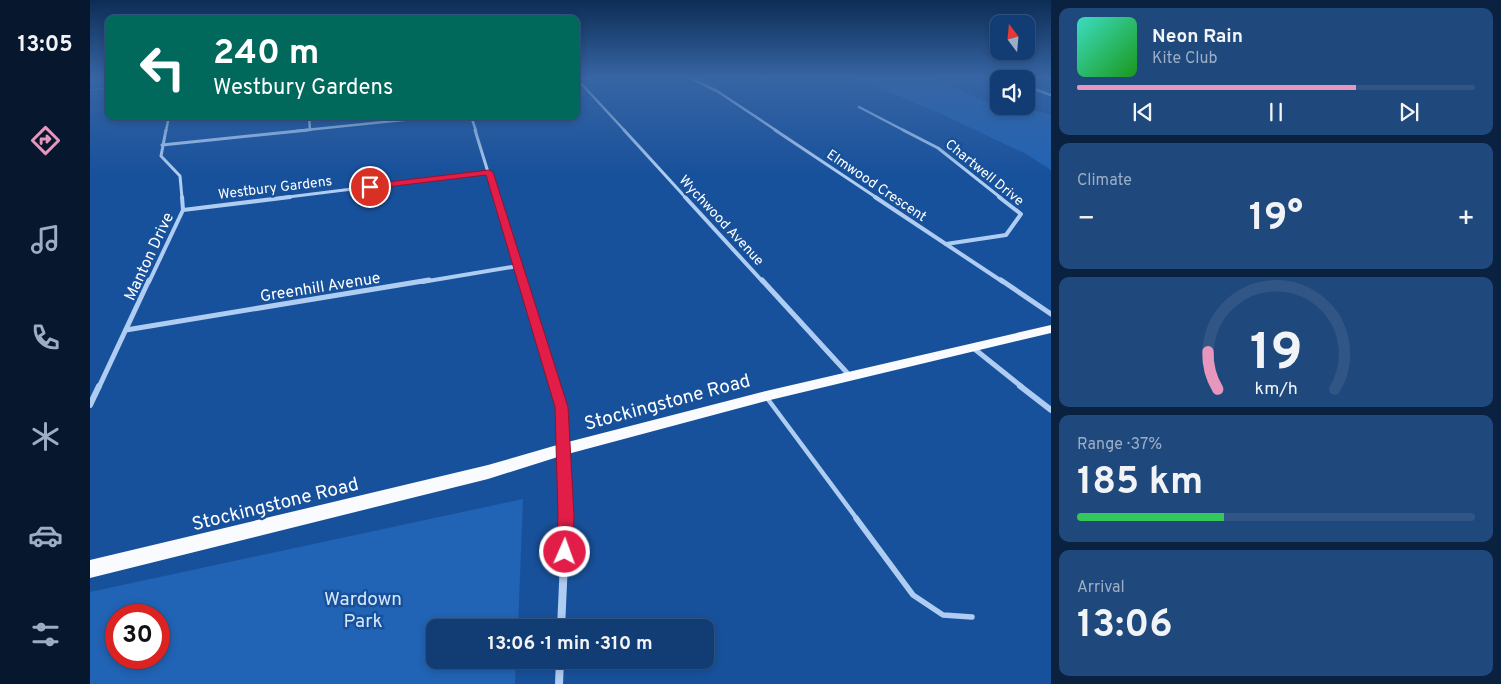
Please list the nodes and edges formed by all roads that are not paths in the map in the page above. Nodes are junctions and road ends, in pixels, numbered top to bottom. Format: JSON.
{"nodes":[{"id":1,"x":605,"y":109,"type":"edge"},
{"id":2,"x":744,"y":109,"type":"edge"},
{"id":3,"x":863,"y":109,"type":"edge"},
{"id":4,"x":168,"y":120,"type":"edge"},
{"id":5,"x":309,"y":120,"type":"edge"},
{"id":6,"x":404,"y":120,"type":"edge"},
{"id":7,"x":472,"y":120,"type":"edge"},
{"id":8,"x":310,"y":130,"type":"junction"},
{"id":9,"x":162,"y":144,"type":"junction"},
{"id":10,"x":489,"y":172,"type":"junction"},
{"id":11,"x":183,"y":210,"type":"junction"},
{"id":12,"x":945,"y":244,"type":"junction"},
{"id":13,"x":518,"y":266,"type":"junction"},
{"id":14,"x":1051,"y":314,"type":"edge"},
{"id":15,"x":1051,"y":329,"type":"edge"},
{"id":16,"x":126,"y":330,"type":"junction"},
{"id":17,"x":972,"y":348,"type":"junction"},
{"id":18,"x":850,"y":376,"type":"junction"},
{"id":19,"x":766,"y":396,"type":"junction"},
{"id":20,"x":90,"y":405,"type":"edge"},
{"id":21,"x":1051,"y":410,"type":"edge"},
{"id":22,"x":564,"y":449,"type":"junction"},
{"id":23,"x":90,"y":569,"type":"edge"},
{"id":24,"x":972,"y":617,"type":"dead end"},
{"id":25,"x":561,"y":619,"type":"edge"},
{"id":26,"x":560,"y":669,"type":"edge"},
{"id":27,"x":559,"y":684,"type":"edge"}],
"edges":[{"from":1,"to":18,"type":"street","name":"Wychwood Avenue"},
{"from":2,"to":12,"type":"street","name":"Elmwood Crescent"},
{"from":3,"to":12,"type":"street","name":"Chartwell Drive"},
{"from":4,"to":9,"type":"street"},
{"from":5,"to":8,"type":"street"},
{"from":6,"to":8,"type":"street"},
{"from":7,"to":10,"type":"street"},
{"from":8,"to":9,"type":"street"},
{"from":9,"to":11,"type":"street","name":"Manton Drive"},
{"from":10,"to":11,"type":"street","name":"Westbury Gardens"},
{"from":10,"to":13,"type":"street"},
{"from":11,"to":16,"type":"street","name":"Manton Drive"},
{"from":12,"to":14,"type":"street","name":"Elmwood Crescent"},
{"from":13,"to":16,"type":"street","name":"Greenhill Avenue"},
{"from":13,"to":22,"type":"street"},
{"from":15,"to":17,"type":"main road","name":"Stockingstone Road"},
{"from":16,"to":20,"type":"street","name":"Manton Drive"},
{"from":17,"to":18,"type":"main road","name":"Stockingstone Road"},
{"from":17,"to":21,"type":"street"},
{"from":18,"to":19,"type":"main road","name":"Stockingstone Road"},
{"from":19,"to":22,"type":"main road","name":"Stockingstone Road"},
{"from":19,"to":24,"type":"lane"},
{"from":22,"to":23,"type":"main road","name":"Stockingstone Road"},
{"from":22,"to":25,"type":"street"},
{"from":26,"to":27,"type":"street"}]}
